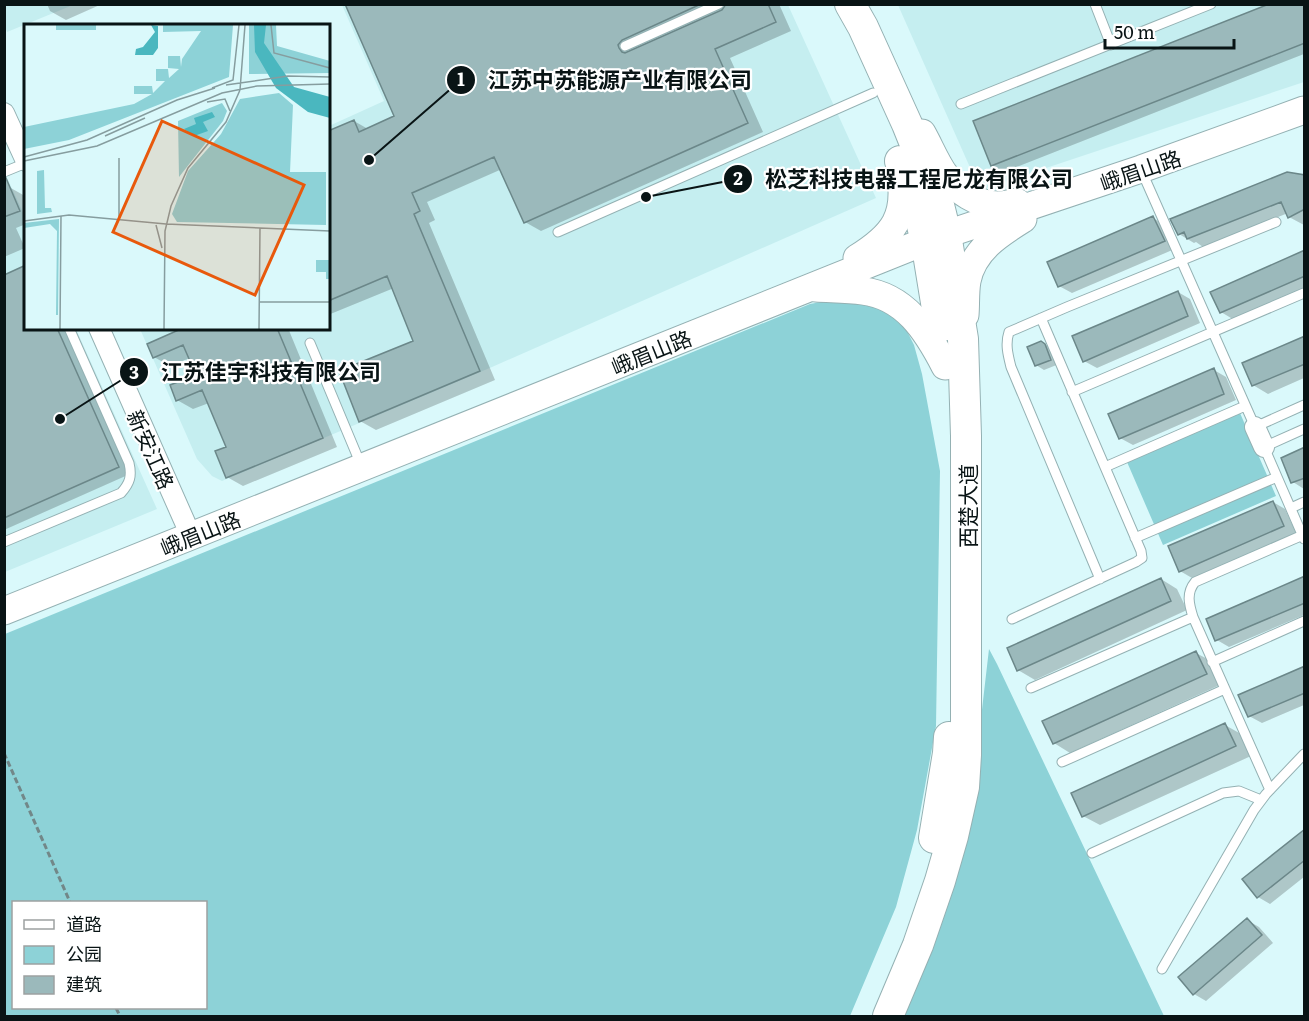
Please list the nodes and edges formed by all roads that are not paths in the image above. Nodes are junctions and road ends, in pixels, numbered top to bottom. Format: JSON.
{"nodes":[{"id":1,"x":719,"y":4,"type":"edge"},
{"id":2,"x":839,"y":4,"type":"edge"},
{"id":3,"x":1095,"y":4,"type":"edge"},
{"id":4,"x":1211,"y":4,"type":"edge"},
{"id":5,"x":856,"y":16,"type":"edge"},
{"id":6,"x":1111,"y":45,"type":"junction"},
{"id":7,"x":625,"y":46,"type":"dead end"},
{"id":8,"x":873,"y":93,"type":"junction"},
{"id":9,"x":961,"y":104,"type":"dead end"},
{"id":10,"x":4,"y":113,"type":"edge"},
{"id":11,"x":1302,"y":117,"type":"edge"},
{"id":12,"x":897,"y":153,"type":"junction"},
{"id":13,"x":24,"y":158,"type":"edge"},
{"id":14,"x":24,"y":163,"type":"edge"},
{"id":15,"x":1141,"y":169,"type":"junction"},
{"id":16,"x":4,"y":172,"type":"edge"},
{"id":17,"x":1057,"y":197,"type":"junction"},
{"id":18,"x":1276,"y":222,"type":"dead end"},
{"id":19,"x":558,"y":232,"type":"dead end"},
{"id":20,"x":936,"y":237,"type":"junction"},
{"id":21,"x":1182,"y":261,"type":"junction"},
{"id":22,"x":809,"y":288,"type":"junction"},
{"id":23,"x":1305,"y":293,"type":"edge"},
{"id":24,"x":1041,"y":318,"type":"junction"},
{"id":25,"x":70,"y":330,"type":"edge"},
{"id":26,"x":100,"y":330,"type":"edge"},
{"id":27,"x":1213,"y":332,"type":"junction"},
{"id":28,"x":963,"y":339,"type":"junction"},
{"id":29,"x":310,"y":343,"type":"dead end"},
{"id":30,"x":945,"y":366,"type":"junction"},
{"id":31,"x":1072,"y":392,"type":"junction"},
{"id":32,"x":1305,"y":405,"type":"edge"},
{"id":33,"x":1245,"y":406,"type":"junction"},
{"id":34,"x":1255,"y":427,"type":"junction"},
{"id":35,"x":1305,"y":429,"type":"edge"},
{"id":36,"x":1264,"y":447,"type":"junction"},
{"id":37,"x":1105,"y":466,"type":"junction"},
{"id":38,"x":362,"y":467,"type":"junction"},
{"id":39,"x":1278,"y":477,"type":"junction"},
{"id":40,"x":1305,"y":502,"type":"edge"},
{"id":41,"x":1291,"y":508,"type":"junction"},
{"id":42,"x":191,"y":536,"type":"junction"},
{"id":43,"x":1304,"y":537,"type":"edge"},
{"id":44,"x":1135,"y":538,"type":"junction"},
{"id":45,"x":4,"y":542,"type":"edge"},
{"id":46,"x":1100,"y":579,"type":"junction"},
{"id":47,"x":4,"y":610,"type":"edge"},
{"id":48,"x":1193,"y":617,"type":"junction"},
{"id":49,"x":1012,"y":619,"type":"dead end"},
{"id":50,"x":1305,"y":621,"type":"edge"},
{"id":51,"x":1212,"y":662,"type":"junction"},
{"id":52,"x":1031,"y":688,"type":"dead end"},
{"id":53,"x":1225,"y":689,"type":"junction"},
{"id":54,"x":1305,"y":754,"type":"edge"},
{"id":55,"x":1062,"y":762,"type":"dead end"},
{"id":56,"x":1270,"y":790,"type":"junction"},
{"id":57,"x":1261,"y":800,"type":"junction"},
{"id":58,"x":1092,"y":853,"type":"dead end"},
{"id":59,"x":1162,"y":969,"type":"dead end"},
{"id":60,"x":873,"y":1017,"type":"edge"},
{"id":61,"x":888,"y":1017,"type":"edge"}],
"edges":[{"from":1,"to":7,"type":"lane"},
{"from":2,"to":8,"type":"main road","name":"西楚大道"},
{"from":3,"to":6,"type":"lane"},
{"from":4,"to":6,"type":"lane"},
{"from":5,"to":17,"type":"street"},
{"from":5,"to":20,"type":"main road","name":"西楚大道"},
{"from":6,"to":9,"type":"lane"},
{"from":8,"to":12,"type":"main road","name":"西楚大道"},
{"from":8,"to":19,"type":"lane"},
{"from":10,"to":13,"type":"street"},
{"from":11,"to":15,"type":"street","name":"峨眉山路"},
{"from":12,"to":20,"type":"main road","name":"西楚大道"},
{"from":12,"to":22,"type":"street"},
{"from":14,"to":16,"type":"lane"},
{"from":15,"to":17,"type":"street","name":"峨眉山路"},
{"from":15,"to":21,"type":"lane"},
{"from":17,"to":20,"type":"street","name":"峨眉山路"},
{"from":17,"to":28,"type":"street"},
{"from":18,"to":21,"type":"lane"},
{"from":20,"to":22,"type":"street","name":"峨眉山路"},
{"from":20,"to":28,"type":"main road","name":"西楚大道"},
{"from":20,"to":30,"type":"main road","name":"西楚大道"},
{"from":21,"to":24,"type":"lane"},
{"from":21,"to":27,"type":"lane"},
{"from":22,"to":30,"type":"street"},
{"from":22,"to":38,"type":"street","name":"峨眉山路"},
{"from":23,"to":27,"type":"lane"},
{"from":24,"to":31,"type":"lane"},
{"from":24,"to":46,"type":"lane"},
{"from":25,"to":45,"type":"lane"},
{"from":26,"to":42,"type":"street","name":"新安江路"},
{"from":27,"to":31,"type":"lane"},
{"from":27,"to":33,"type":"lane"},
{"from":28,"to":61,"type":"main road","name":"西楚大道"},
{"from":29,"to":38,"type":"lane"},
{"from":30,"to":60,"type":"main road","name":"西楚大道"},
{"from":31,"to":37,"type":"lane"},
{"from":32,"to":34,"type":"lane"},
{"from":33,"to":34,"type":"lane"},
{"from":33,"to":37,"type":"lane"},
{"from":34,"to":36,"type":"street"},
{"from":35,"to":36,"type":"lane"},
{"from":36,"to":39,"type":"lane"},
{"from":37,"to":44,"type":"lane"},
{"from":38,"to":42,"type":"street","name":"峨眉山路"},
{"from":39,"to":41,"type":"lane"},
{"from":39,"to":44,"type":"lane"},
{"from":40,"to":41,"type":"lane"},
{"from":41,"to":43,"type":"lane"},
{"from":42,"to":47,"type":"street","name":"峨眉山路"},
{"from":43,"to":48,"type":"lane"},
{"from":44,"to":46,"type":"lane"},
{"from":46,"to":49,"type":"lane"},
{"from":48,"to":51,"type":"lane"},
{"from":48,"to":52,"type":"lane"},
{"from":50,"to":51,"type":"lane"},
{"from":51,"to":53,"type":"lane"},
{"from":53,"to":55,"type":"lane"},
{"from":53,"to":56,"type":"lane"},
{"from":54,"to":56,"type":"lane"},
{"from":56,"to":57,"type":"lane"},
{"from":57,"to":58,"type":"lane"},
{"from":57,"to":59,"type":"lane"}]}
